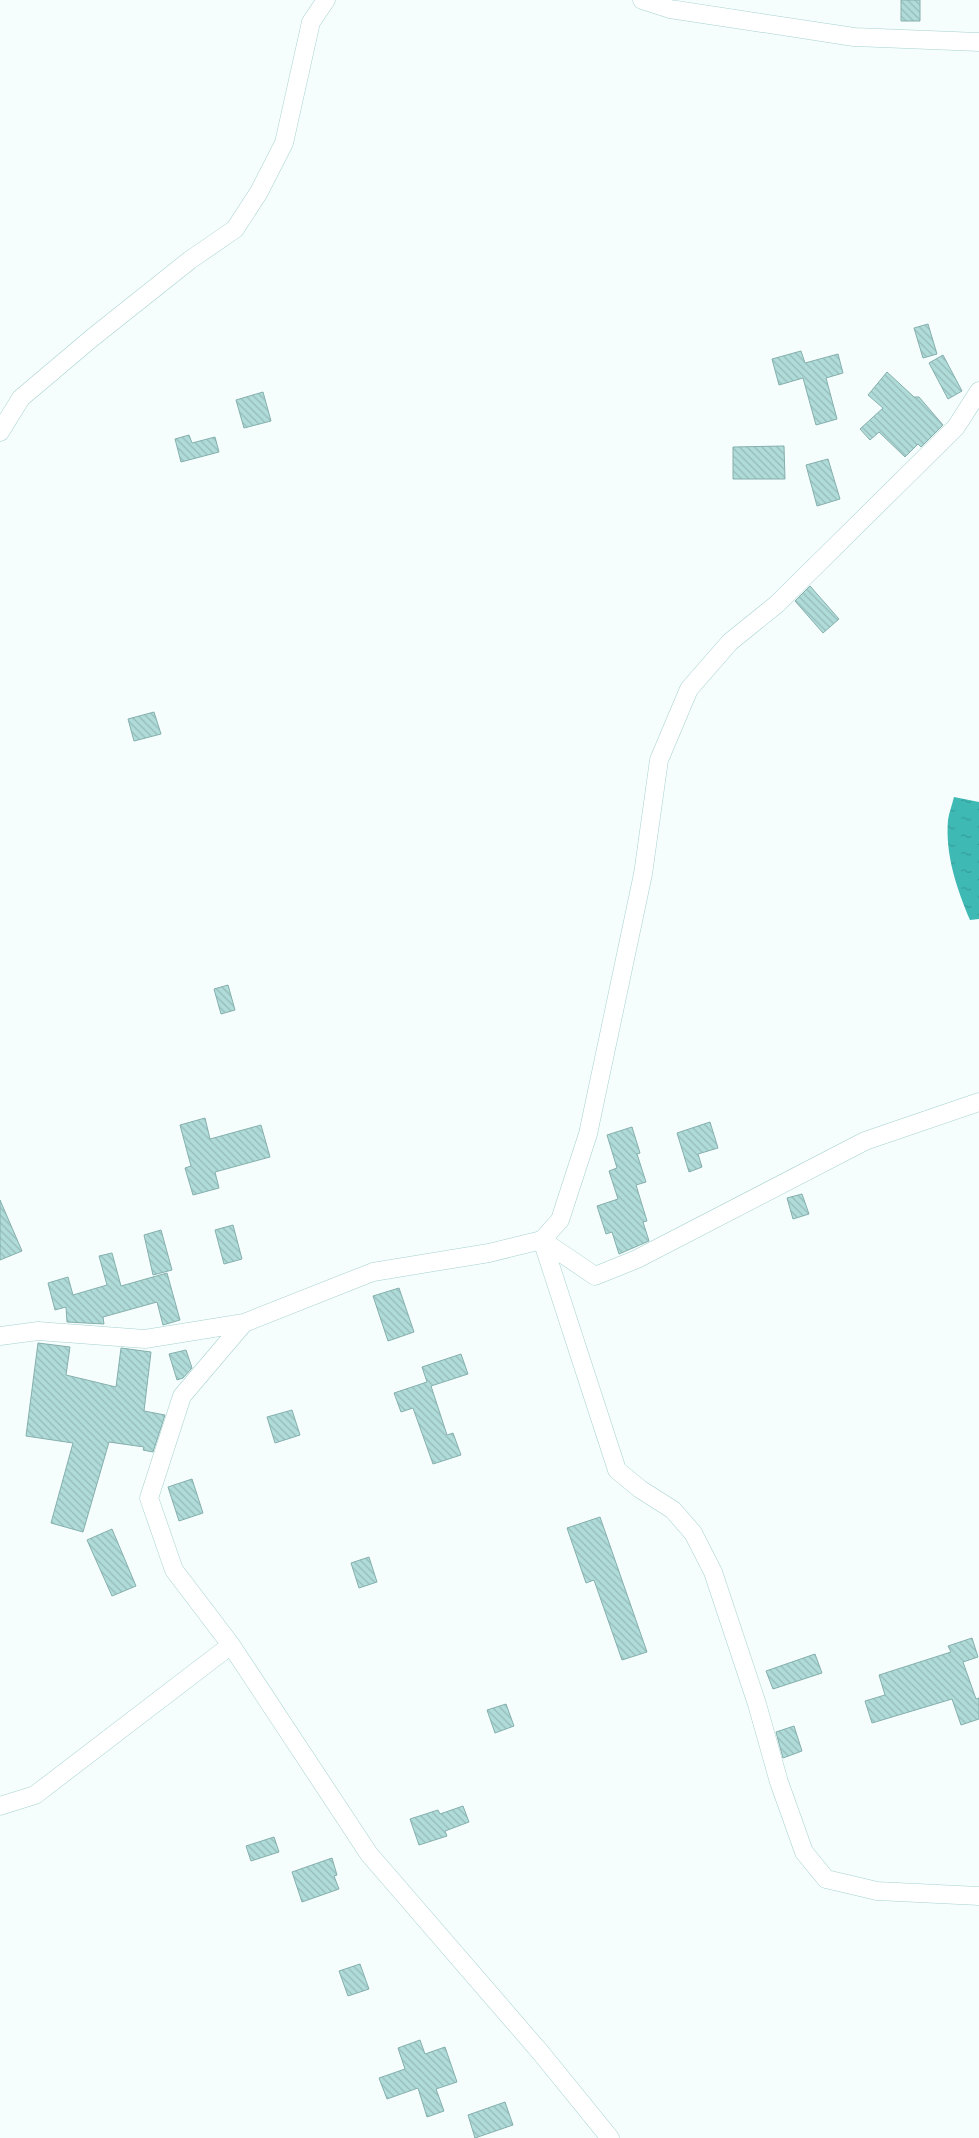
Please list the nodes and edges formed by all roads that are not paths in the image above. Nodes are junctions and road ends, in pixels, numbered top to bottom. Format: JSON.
{"nodes":[{"id":1,"x":326,"y":0,"type":"edge"},
{"id":2,"x":642,"y":0,"type":"edge"},
{"id":3,"x":979,"y":42,"type":"edge"},
{"id":4,"x":979,"y":391,"type":"edge"},
{"id":5,"x":0,"y":432,"type":"edge"},
{"id":6,"x":979,"y":1102,"type":"edge"},
{"id":7,"x":542,"y":1240,"type":"junction"},
{"id":8,"x":244,"y":1323,"type":"junction"},
{"id":9,"x":0,"y":1336,"type":"edge"},
{"id":10,"x":231,"y":1644,"type":"junction"},
{"id":11,"x":0,"y":1806,"type":"edge"},
{"id":12,"x":979,"y":1896,"type":"edge"},
{"id":13,"x":610,"y":2138,"type":"edge"}],
"edges":[{"from":1,"to":5,"type":"street"},
{"from":2,"to":3,"type":"street"},
{"from":4,"to":7,"type":"street"},
{"from":6,"to":7,"type":"street"},
{"from":7,"to":8,"type":"street"},
{"from":7,"to":12,"type":"street"},
{"from":8,"to":9,"type":"street"},
{"from":8,"to":10,"type":"street"},
{"from":10,"to":11,"type":"street"},
{"from":10,"to":13,"type":"street"}]}
